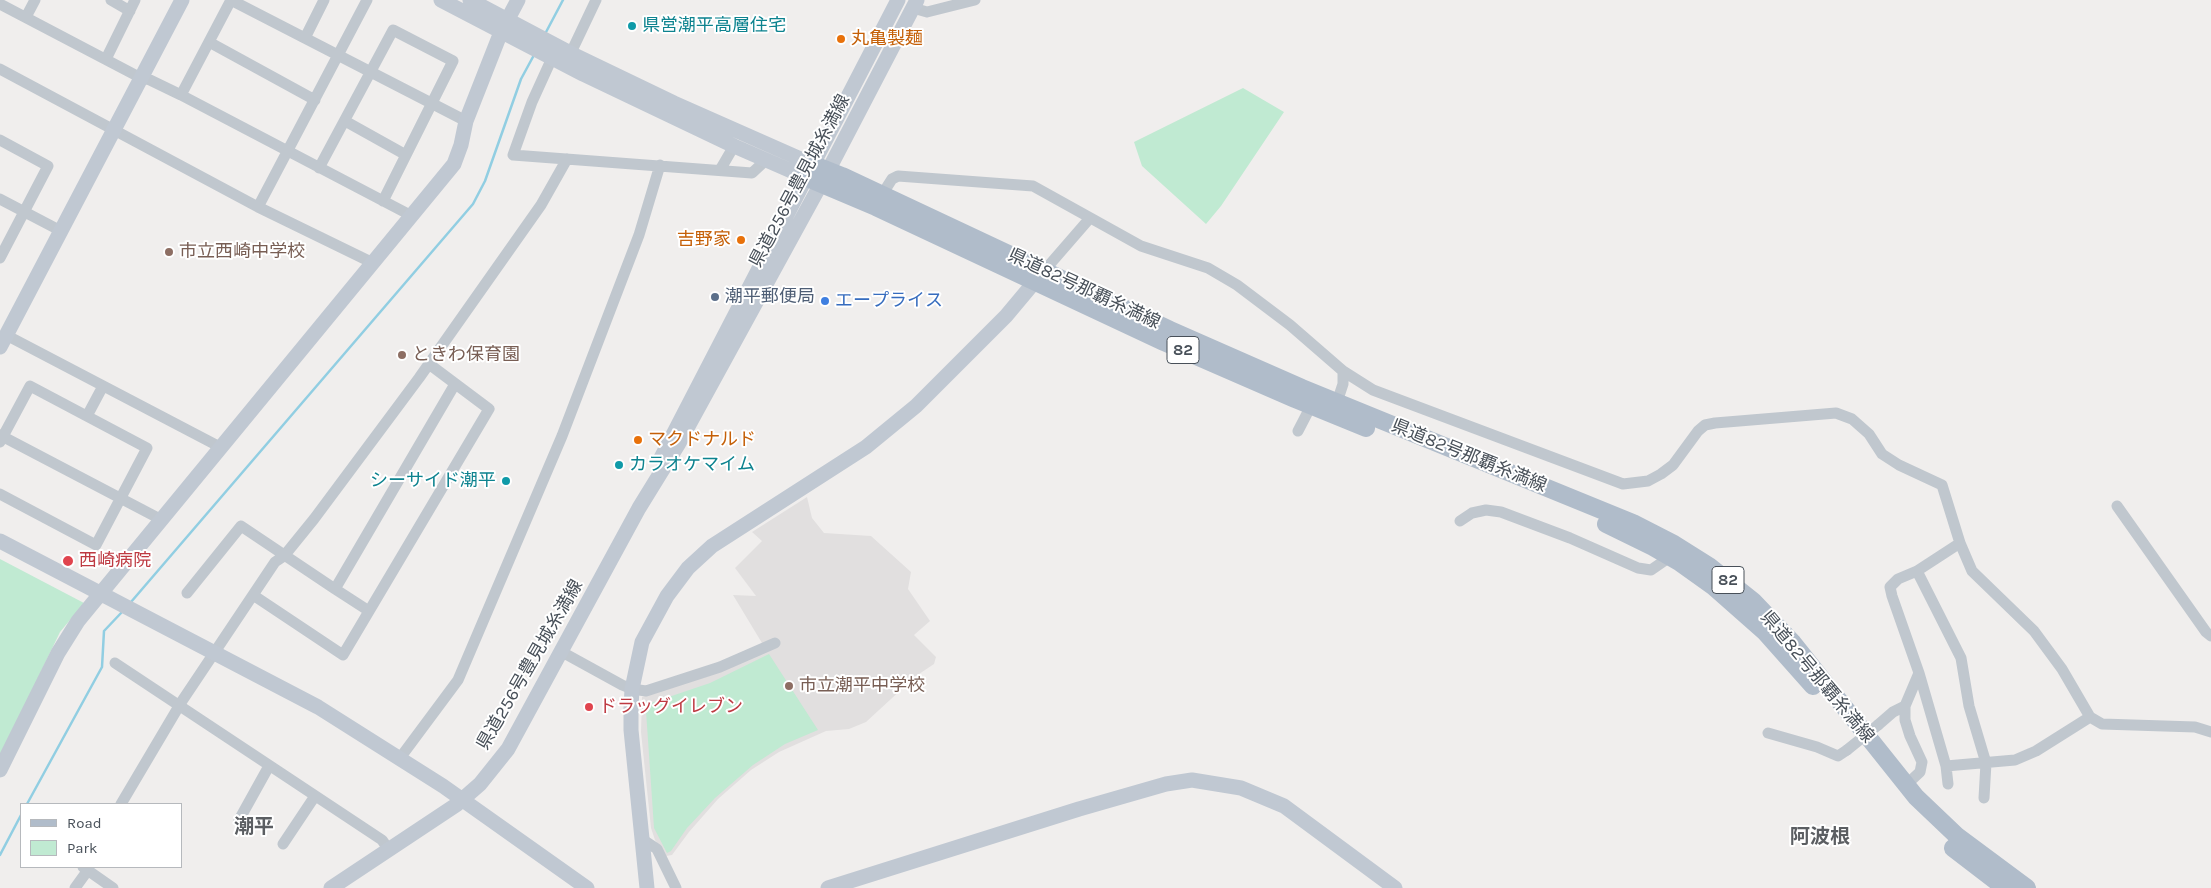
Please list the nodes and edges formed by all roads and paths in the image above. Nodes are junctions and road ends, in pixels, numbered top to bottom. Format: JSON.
{"nodes":[{"id":1,"x":36,"y":0,"type":"edge"},
{"id":2,"x":111,"y":0,"type":"edge"},
{"id":3,"x":135,"y":0,"type":"edge"},
{"id":4,"x":182,"y":0,"type":"edge"},
{"id":5,"x":231,"y":0,"type":"edge"},
{"id":6,"x":324,"y":0,"type":"edge"},
{"id":7,"x":366,"y":0,"type":"edge"},
{"id":8,"x":441,"y":0,"type":"edge"},
{"id":9,"x":470,"y":0,"type":"edge"},
{"id":10,"x":518,"y":0,"type":"edge"},
{"id":11,"x":596,"y":0,"type":"edge"},
{"id":12,"x":898,"y":0,"type":"edge"},
{"id":13,"x":975,"y":0,"type":"edge"},
{"id":14,"x":0,"y":4,"type":"edge"},
{"id":15,"x":915,"y":4,"type":"edge"},
{"id":16,"x":130,"y":10,"type":"junction"},
{"id":17,"x":26,"y":18,"type":"junction"},
{"id":18,"x":504,"y":26,"type":"junction"},
{"id":19,"x":305,"y":38,"type":"junction"},
{"id":20,"x":209,"y":42,"type":"junction"},
{"id":21,"x":338,"y":55,"type":"junction"},
{"id":22,"x":558,"y":55,"type":"junction"},
{"id":23,"x":106,"y":59,"type":"junction"},
{"id":24,"x":0,"y":69,"type":"edge"},
{"id":25,"x":370,"y":72,"type":"junction"},
{"id":26,"x":141,"y":78,"type":"junction"},
{"id":27,"x":181,"y":95,"type":"junction"},
{"id":28,"x":315,"y":100,"type":"junction"},
{"id":29,"x":432,"y":104,"type":"junction"},
{"id":30,"x":345,"y":121,"type":"junction"},
{"id":31,"x":466,"y":122,"type":"junction"},
{"id":32,"x":114,"y":130,"type":"junction"},
{"id":33,"x":0,"y":140,"type":"edge"},
{"id":34,"x":734,"y":146,"type":"junction"},
{"id":35,"x":287,"y":150,"type":"junction"},
{"id":36,"x":406,"y":155,"type":"junction"},
{"id":37,"x":567,"y":159,"type":"junction"},
{"id":38,"x":766,"y":160,"type":"junction"},
{"id":39,"x":660,"y":165,"type":"junction"},
{"id":40,"x":319,"y":168,"type":"junction"},
{"id":41,"x":720,"y":170,"type":"junction"},
{"id":42,"x":816,"y":174,"type":"junction"},
{"id":43,"x":0,"y":199,"type":"edge"},
{"id":44,"x":383,"y":201,"type":"junction"},
{"id":45,"x":878,"y":201,"type":"junction"},
{"id":46,"x":258,"y":207,"type":"junction"},
{"id":47,"x":24,"y":212,"type":"junction"},
{"id":48,"x":412,"y":216,"type":"junction"},
{"id":49,"x":1090,"y":218,"type":"junction"},
{"id":50,"x":61,"y":231,"type":"junction"},
{"id":51,"x":0,"y":258,"type":"edge"},
{"id":52,"x":373,"y":263,"type":"junction"},
{"id":53,"x":1039,"y":276,"type":"junction"},
{"id":54,"x":3,"y":341,"type":"edge"},
{"id":55,"x":429,"y":364,"type":"junction"},
{"id":56,"x":1343,"y":371,"type":"junction"},
{"id":57,"x":455,"y":384,"type":"junction"},
{"id":58,"x":103,"y":386,"type":"junction"},
{"id":59,"x":1314,"y":400,"type":"junction"},
{"id":60,"x":1334,"y":408,"type":"junction"},
{"id":61,"x":87,"y":416,"type":"junction"},
{"id":62,"x":1298,"y":431,"type":"dead end"},
{"id":63,"x":1,"y":438,"type":"edge"},
{"id":64,"x":220,"y":447,"type":"junction"},
{"id":65,"x":0,"y":494,"type":"edge"},
{"id":66,"x":120,"y":498,"type":"junction"},
{"id":67,"x":2117,"y":506,"type":"dead end"},
{"id":68,"x":162,"y":520,"type":"junction"},
{"id":69,"x":1460,"y":521,"type":"dead end"},
{"id":70,"x":0,"y":541,"type":"edge"},
{"id":71,"x":1960,"y":543,"type":"junction"},
{"id":72,"x":1670,"y":549,"type":"junction"},
{"id":73,"x":284,"y":556,"type":"junction"},
{"id":74,"x":1917,"y":571,"type":"junction"},
{"id":75,"x":335,"y":588,"type":"junction"},
{"id":76,"x":187,"y":593,"type":"dead end"},
{"id":77,"x":101,"y":594,"type":"junction"},
{"id":78,"x":253,"y":594,"type":"junction"},
{"id":79,"x":369,"y":611,"type":"junction"},
{"id":80,"x":2211,"y":636,"type":"edge"},
{"id":81,"x":775,"y":643,"type":"dead end"},
{"id":82,"x":562,"y":652,"type":"junction"},
{"id":83,"x":216,"y":653,"type":"junction"},
{"id":84,"x":116,"y":663,"type":"dead end"},
{"id":85,"x":1919,"y":673,"type":"junction"},
{"id":86,"x":632,"y":689,"type":"junction"},
{"id":87,"x":1905,"y":706,"type":"junction"},
{"id":88,"x":180,"y":707,"type":"junction"},
{"id":89,"x":2090,"y":717,"type":"junction"},
{"id":90,"x":1768,"y":732,"type":"dead end"},
{"id":91,"x":2211,"y":732,"type":"edge"},
{"id":92,"x":400,"y":758,"type":"junction"},
{"id":93,"x":1986,"y":763,"type":"junction"},
{"id":94,"x":269,"y":766,"type":"junction"},
{"id":95,"x":1946,"y":766,"type":"junction"},
{"id":96,"x":0,"y":770,"type":"edge"},
{"id":97,"x":1948,"y":784,"type":"dead end"},
{"id":98,"x":1906,"y":785,"type":"junction"},
{"id":99,"x":315,"y":796,"type":"junction"},
{"id":100,"x":1984,"y":798,"type":"dead end"},
{"id":101,"x":462,"y":800,"type":"junction"},
{"id":102,"x":122,"y":803,"type":"edge"},
{"id":103,"x":239,"y":820,"type":"dead end"},
{"id":104,"x":642,"y":839,"type":"junction"},
{"id":105,"x":283,"y":844,"type":"dead end"},
{"id":106,"x":390,"y":850,"type":"junction"},
{"id":107,"x":85,"y":868,"type":"edge"},
{"id":108,"x":75,"y":888,"type":"edge"},
{"id":109,"x":113,"y":888,"type":"edge"},
{"id":110,"x":331,"y":888,"type":"edge"},
{"id":111,"x":587,"y":888,"type":"edge"},
{"id":112,"x":647,"y":888,"type":"edge"},
{"id":113,"x":676,"y":888,"type":"edge"},
{"id":114,"x":828,"y":888,"type":"edge"},
{"id":115,"x":1395,"y":888,"type":"edge"},
{"id":116,"x":2005,"y":888,"type":"edge"},
{"id":117,"x":2027,"y":888,"type":"edge"}],
"edges":[{"from":1,"to":17,"type":"street"},
{"from":2,"to":16,"type":"street"},
{"from":3,"to":16,"type":"street"},
{"from":4,"to":26,"type":"street"},
{"from":5,"to":19,"type":"street"},
{"from":5,"to":20,"type":"street"},
{"from":6,"to":19,"type":"street"},
{"from":7,"to":21,"type":"street"},
{"from":8,"to":18,"type":"street"},
{"from":9,"to":18,"type":"street"},
{"from":10,"to":18,"type":"street"},
{"from":11,"to":22,"type":"street"},
{"from":12,"to":42,"type":"street","name":"県道256号豊見城糸満線"},
{"from":13,"to":15,"type":"street"},
{"from":14,"to":17,"type":"street"},
{"from":15,"to":42,"type":"street","name":"県道256号豊見城糸満線"},
{"from":16,"to":23,"type":"street"},
{"from":17,"to":23,"type":"street"},
{"from":18,"to":22,"type":"street"},
{"from":18,"to":31,"type":"street"},
{"from":19,"to":21,"type":"street"},
{"from":20,"to":27,"type":"street"},
{"from":20,"to":28,"type":"street"},
{"from":21,"to":25,"type":"street"},
{"from":21,"to":28,"type":"street"},
{"from":22,"to":34,"type":"street"},
{"from":22,"to":37,"type":"street"},
{"from":22,"to":42,"type":"street"},
{"from":23,"to":26,"type":"street"},
{"from":24,"to":32,"type":"street"},
{"from":25,"to":29,"type":"street"},
{"from":25,"to":29,"type":"street"},
{"from":25,"to":30,"type":"street"},
{"from":26,"to":27,"type":"street"},
{"from":26,"to":32,"type":"street"},
{"from":27,"to":35,"type":"street"},
{"from":28,"to":35,"type":"street"},
{"from":29,"to":31,"type":"street"},
{"from":29,"to":36,"type":"street"},
{"from":30,"to":36,"type":"street"},
{"from":30,"to":40,"type":"street"},
{"from":31,"to":48,"type":"street"},
{"from":32,"to":46,"type":"street"},
{"from":32,"to":50,"type":"street"},
{"from":33,"to":47,"type":"street"},
{"from":34,"to":38,"type":"street"},
{"from":34,"to":41,"type":"street"},
{"from":35,"to":40,"type":"street"},
{"from":35,"to":46,"type":"street"},
{"from":36,"to":44,"type":"street"},
{"from":37,"to":39,"type":"street"},
{"from":37,"to":55,"type":"street"},
{"from":38,"to":41,"type":"street"},
{"from":38,"to":42,"type":"street"},
{"from":39,"to":41,"type":"street"},
{"from":39,"to":92,"type":"street"},
{"from":40,"to":44,"type":"street"},
{"from":42,"to":45,"type":"main road","name":"県道82号那覇糸満線","number":"82"},
{"from":42,"to":82,"type":"street","name":"県道256号豊見城糸満線"},
{"from":43,"to":47,"type":"street"},
{"from":44,"to":48,"type":"street"},
{"from":45,"to":49,"type":"street"},
{"from":45,"to":53,"type":"main road","name":"県道82号那覇糸満線","number":"82"},
{"from":46,"to":52,"type":"street"},
{"from":47,"to":50,"type":"street"},
{"from":47,"to":51,"type":"street"},
{"from":48,"to":52,"type":"street"},
{"from":49,"to":53,"type":"street"},
{"from":49,"to":56,"type":"street"},
{"from":50,"to":54,"type":"street"},
{"from":52,"to":64,"type":"street"},
{"from":53,"to":59,"type":"main road","name":"県道82号那覇糸満線","number":"82"},
{"from":53,"to":86,"type":"street"},
{"from":54,"to":58,"type":"street"},
{"from":55,"to":57,"type":"street"},
{"from":55,"to":73,"type":"street"},
{"from":56,"to":60,"type":"street"},
{"from":56,"to":71,"type":"street"},
{"from":57,"to":75,"type":"street"},
{"from":57,"to":79,"type":"street"},
{"from":58,"to":61,"type":"street"},
{"from":58,"to":64,"type":"street"},
{"from":59,"to":60,"type":"main road","name":"県道82号那覇糸満線","number":"82"},
{"from":59,"to":62,"type":"street"},
{"from":60,"to":72,"type":"main road","name":"県道82号那覇糸満線","number":"82"},
{"from":61,"to":63,"type":"street"},
{"from":61,"to":66,"type":"street"},
{"from":63,"to":66,"type":"street"},
{"from":64,"to":68,"type":"street"},
{"from":65,"to":66,"type":"street"},
{"from":66,"to":68,"type":"street"},
{"from":67,"to":80,"type":"street"},
{"from":68,"to":77,"type":"street"},
{"from":69,"to":72,"type":"street"},
{"from":70,"to":77,"type":"street"},
{"from":71,"to":74,"type":"street"},
{"from":71,"to":89,"type":"street"},
{"from":72,"to":98,"type":"main road","name":"県道82号那覇糸満線","number":"82"},
{"from":72,"to":116,"type":"main road","name":"県道82号那覇糸満線","number":"82"},
{"from":73,"to":75,"type":"street"},
{"from":73,"to":76,"type":"street"},
{"from":73,"to":78,"type":"street"},
{"from":74,"to":85,"type":"street"},
{"from":74,"to":93,"type":"street"},
{"from":75,"to":79,"type":"street"},
{"from":77,"to":83,"type":"street"},
{"from":77,"to":96,"type":"street"},
{"from":78,"to":79,"type":"street"},
{"from":78,"to":83,"type":"street"},
{"from":81,"to":86,"type":"street"},
{"from":82,"to":86,"type":"street"},
{"from":82,"to":101,"type":"street","name":"県道256号豊見城糸満線"},
{"from":83,"to":88,"type":"street"},
{"from":83,"to":92,"type":"street"},
{"from":84,"to":88,"type":"street"},
{"from":85,"to":87,"type":"street"},
{"from":85,"to":95,"type":"street"},
{"from":86,"to":104,"type":"street"},
{"from":87,"to":90,"type":"street","bridge":true},
{"from":87,"to":98,"type":"street"},
{"from":88,"to":94,"type":"street"},
{"from":88,"to":102,"type":"street"},
{"from":89,"to":91,"type":"street"},
{"from":89,"to":93,"type":"street"},
{"from":92,"to":101,"type":"street"},
{"from":93,"to":95,"type":"street"},
{"from":93,"to":100,"type":"street"},
{"from":94,"to":99,"type":"street"},
{"from":94,"to":103,"type":"street"},
{"from":95,"to":97,"type":"street"},
{"from":98,"to":117,"type":"main road","name":"県道82号那覇糸満線","number":"82"},
{"from":99,"to":105,"type":"street"},
{"from":99,"to":106,"type":"street"},
{"from":101,"to":106,"type":"street","name":"県道256号豊見城糸満線"},
{"from":101,"to":111,"type":"street"},
{"from":104,"to":112,"type":"street"},
{"from":104,"to":113,"type":"street"},
{"from":106,"to":110,"type":"street","name":"県道256号豊見城糸満線"},
{"from":107,"to":108,"type":"street"},
{"from":107,"to":109,"type":"street"},
{"from":114,"to":115,"type":"street"}]}
